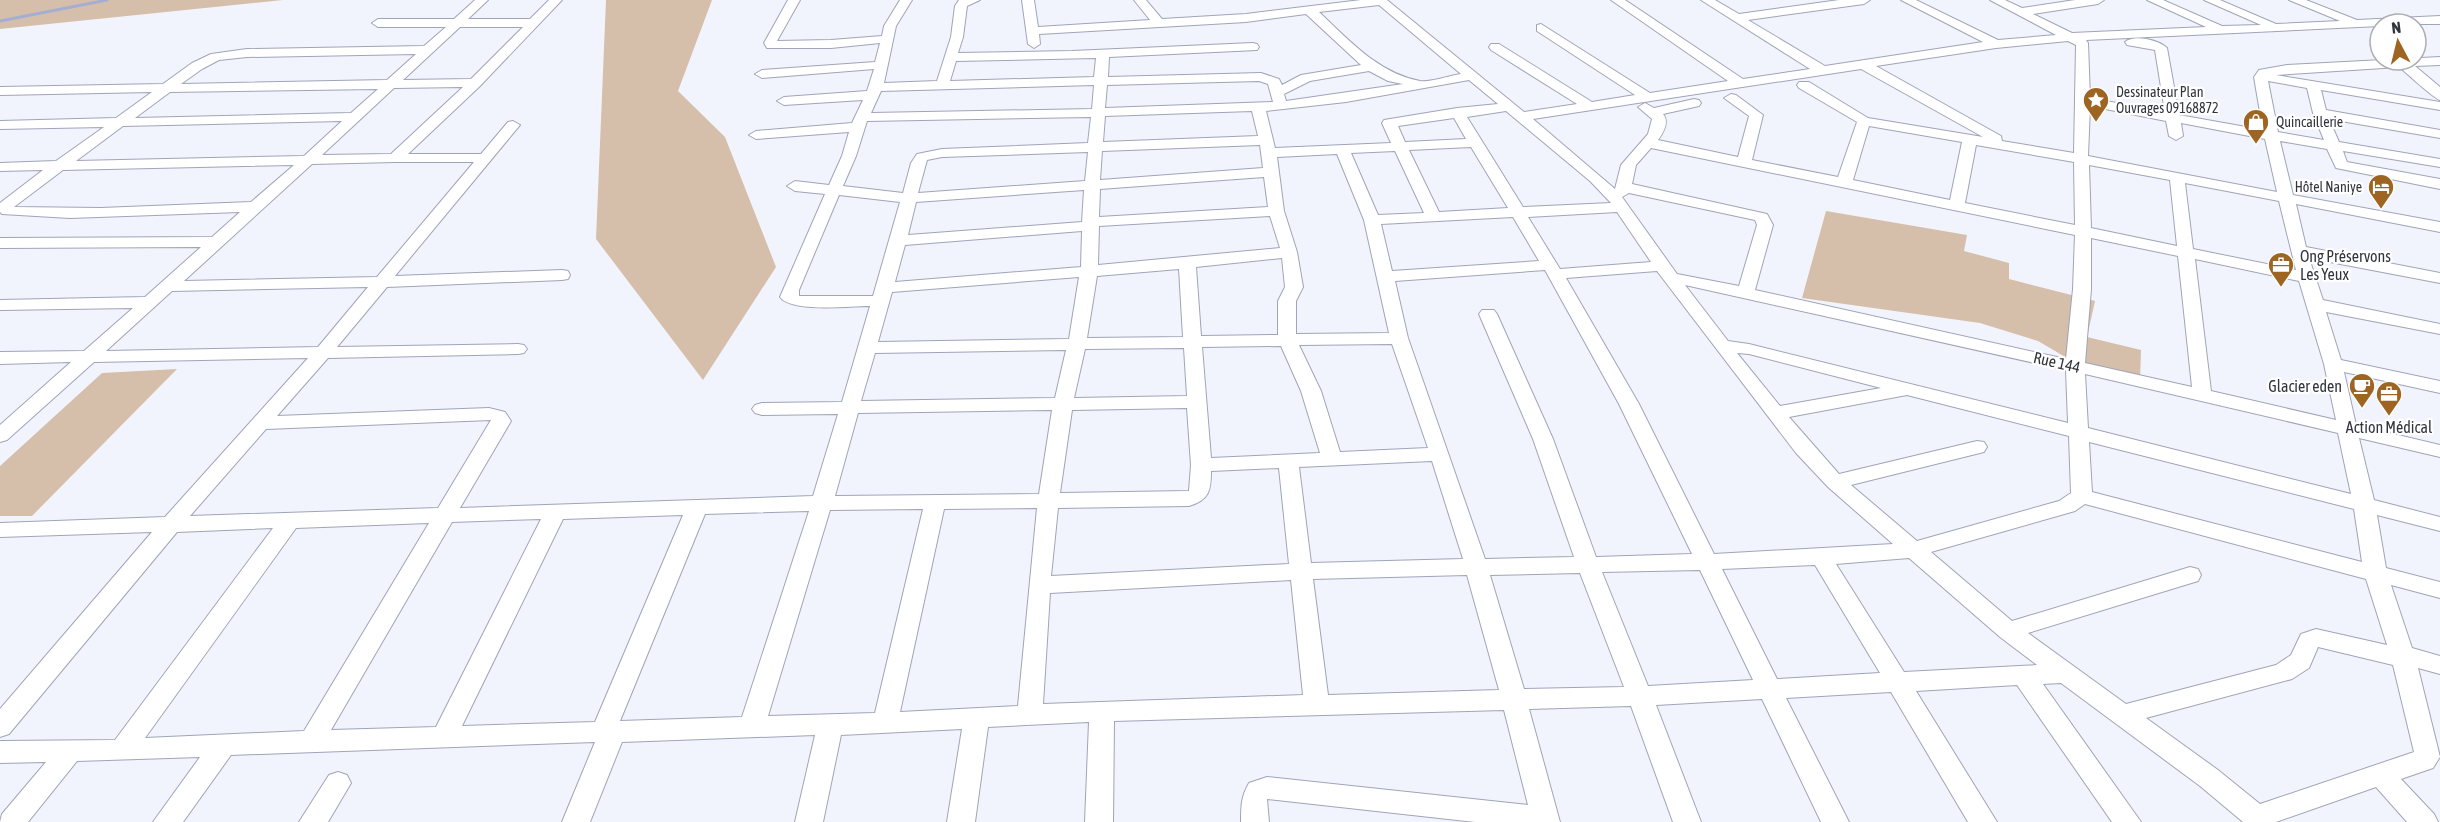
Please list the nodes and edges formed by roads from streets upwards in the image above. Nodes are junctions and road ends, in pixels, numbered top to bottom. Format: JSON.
{"nodes":[{"id":1,"x":482,"y":0,"type":"edge"},
{"id":2,"x":555,"y":0,"type":"edge"},
{"id":3,"x":794,"y":0,"type":"edge"},
{"id":4,"x":906,"y":0,"type":"edge"},
{"id":5,"x":974,"y":0,"type":"edge"},
{"id":6,"x":1028,"y":0,"type":"edge"},
{"id":7,"x":1140,"y":0,"type":"edge"},
{"id":8,"x":1381,"y":0,"type":"edge"},
{"id":9,"x":1617,"y":0,"type":"edge"},
{"id":10,"x":1707,"y":0,"type":"edge"},
{"id":11,"x":1864,"y":0,"type":"edge"},
{"id":12,"x":1907,"y":0,"type":"edge"},
{"id":13,"x":1996,"y":0,"type":"edge"},
{"id":14,"x":2098,"y":0,"type":"edge"},
{"id":15,"x":2153,"y":0,"type":"edge"},
{"id":16,"x":2210,"y":0,"type":"edge"},
{"id":17,"x":2295,"y":0,"type":"edge"},
{"id":18,"x":2079,"y":1,"type":"edge"},
{"id":19,"x":1309,"y":10,"type":"junction"},
{"id":20,"x":2020,"y":12,"type":"junction"},
{"id":21,"x":1737,"y":18,"type":"junction"},
{"id":22,"x":2439,"y":21,"type":"edge"},
{"id":23,"x":378,"y":23,"type":"dead end"},
{"id":24,"x":454,"y":23,"type":"junction"},
{"id":25,"x":533,"y":23,"type":"junction"},
{"id":26,"x":1159,"y":23,"type":"junction"},
{"id":27,"x":2362,"y":23,"type":"junction"},
{"id":28,"x":2368,"y":25,"type":"edge"},
{"id":29,"x":2278,"y":27,"type":"junction"},
{"id":30,"x":1541,"y":28,"type":"dead end"},
{"id":31,"x":2222,"y":30,"type":"junction"},
{"id":32,"x":1033,"y":31,"type":"junction"},
{"id":33,"x":887,"y":39,"type":"junction"},
{"id":34,"x":2077,"y":40,"type":"junction"},
{"id":35,"x":1996,"y":44,"type":"junction"},
{"id":36,"x":1253,"y":47,"type":"junction"},
{"id":37,"x":1495,"y":48,"type":"dead end"},
{"id":38,"x":425,"y":50,"type":"junction"},
{"id":39,"x":1104,"y":54,"type":"junction"},
{"id":40,"x":1035,"y":56,"type":"junction"},
{"id":41,"x":951,"y":57,"type":"junction"},
{"id":42,"x":1862,"y":64,"type":"junction"},
{"id":43,"x":2368,"y":64,"type":"edge"},
{"id":44,"x":881,"y":65,"type":"junction"},
{"id":45,"x":1371,"y":67,"type":"junction"},
{"id":46,"x":1822,"y":70,"type":"junction"},
{"id":47,"x":2415,"y":72,"type":"edge"},
{"id":48,"x":1877,"y":73,"type":"junction"},
{"id":49,"x":762,"y":74,"type":"dead end"},
{"id":50,"x":1471,"y":76,"type":"junction"},
{"id":51,"x":2261,"y":76,"type":"junction"},
{"id":52,"x":1102,"y":82,"type":"junction"},
{"id":53,"x":475,"y":83,"type":"junction"},
{"id":54,"x":1740,"y":83,"type":"junction"},
{"id":55,"x":1423,"y":84,"type":"junction"},
{"id":56,"x":2313,"y":84,"type":"junction"},
{"id":57,"x":387,"y":85,"type":"junction"},
{"id":58,"x":1804,"y":85,"type":"junction"},
{"id":59,"x":942,"y":86,"type":"junction"},
{"id":60,"x":166,"y":88,"type":"junction"},
{"id":61,"x":0,"y":91,"type":"edge"},
{"id":62,"x":874,"y":91,"type":"junction"},
{"id":63,"x":2440,"y":96,"type":"edge"},
{"id":64,"x":1647,"y":97,"type":"junction"},
{"id":65,"x":1731,"y":98,"type":"junction"},
{"id":66,"x":1031,"y":99,"type":"junction"},
{"id":67,"x":1630,"y":99,"type":"junction"},
{"id":68,"x":1279,"y":100,"type":"junction"},
{"id":69,"x":784,"y":101,"type":"dead end"},
{"id":70,"x":2083,"y":101,"type":"junction"},
{"id":71,"x":1589,"y":106,"type":"junction"},
{"id":72,"x":2440,"y":106,"type":"edge"},
{"id":73,"x":1258,"y":107,"type":"junction"},
{"id":74,"x":1099,"y":112,"type":"junction"},
{"id":75,"x":1457,"y":112,"type":"junction"},
{"id":76,"x":1514,"y":112,"type":"junction"},
{"id":77,"x":1653,"y":112,"type":"junction"},
{"id":78,"x":2320,"y":113,"type":"junction"},
{"id":79,"x":353,"y":117,"type":"junction"},
{"id":80,"x":2174,"y":118,"type":"junction"},
{"id":81,"x":1864,"y":121,"type":"junction"},
{"id":82,"x":122,"y":122,"type":"junction"},
{"id":83,"x":859,"y":122,"type":"junction"},
{"id":84,"x":0,"y":125,"type":"edge"},
{"id":85,"x":513,"y":125,"type":"dead end"},
{"id":86,"x":2271,"y":134,"type":"junction"},
{"id":87,"x":2440,"y":134,"type":"edge"},
{"id":88,"x":756,"y":135,"type":"dead end"},
{"id":89,"x":2176,"y":136,"type":"dead end"},
{"id":90,"x":1970,"y":139,"type":"junction"},
{"id":91,"x":1474,"y":143,"type":"junction"},
{"id":92,"x":1649,"y":143,"type":"junction"},
{"id":93,"x":2331,"y":145,"type":"junction"},
{"id":94,"x":1095,"y":146,"type":"junction"},
{"id":95,"x":1268,"y":146,"type":"junction"},
{"id":96,"x":1401,"y":146,"type":"junction"},
{"id":97,"x":2009,"y":146,"type":"junction"},
{"id":98,"x":1342,"y":149,"type":"junction"},
{"id":99,"x":395,"y":158,"type":"junction"},
{"id":100,"x":485,"y":158,"type":"junction"},
{"id":101,"x":2081,"y":159,"type":"junction"},
{"id":102,"x":307,"y":161,"type":"junction"},
{"id":103,"x":1744,"y":162,"type":"junction"},
{"id":104,"x":2440,"y":164,"type":"edge"},
{"id":105,"x":0,"y":167,"type":"edge"},
{"id":106,"x":58,"y":167,"type":"junction"},
{"id":107,"x":1271,"y":172,"type":"junction"},
{"id":108,"x":2176,"y":178,"type":"junction"},
{"id":109,"x":1844,"y":183,"type":"junction"},
{"id":110,"x":2440,"y":184,"type":"edge"},
{"id":111,"x":795,"y":186,"type":"dead end"},
{"id":112,"x":1092,"y":186,"type":"junction"},
{"id":113,"x":834,"y":190,"type":"junction"},
{"id":114,"x":1619,"y":196,"type":"junction"},
{"id":115,"x":910,"y":198,"type":"junction"},
{"id":116,"x":2286,"y":198,"type":"junction"},
{"id":117,"x":1957,"y":206,"type":"junction"},
{"id":118,"x":256,"y":207,"type":"junction"},
{"id":119,"x":1276,"y":211,"type":"junction"},
{"id":120,"x":1518,"y":212,"type":"junction"},
{"id":121,"x":49,"y":214,"type":"junction"},
{"id":122,"x":1434,"y":217,"type":"junction"},
{"id":123,"x":1372,"y":220,"type":"junction"},
{"id":124,"x":1090,"y":224,"type":"junction"},
{"id":125,"x":2440,"y":227,"type":"edge"},
{"id":126,"x":2084,"y":233,"type":"junction"},
{"id":127,"x":898,"y":241,"type":"junction"},
{"id":128,"x":19,"y":242,"type":"junction"},
{"id":129,"x":216,"y":242,"type":"junction"},
{"id":130,"x":0,"y":243,"type":"edge"},
{"id":131,"x":2299,"y":251,"type":"junction"},
{"id":132,"x":1289,"y":252,"type":"junction"},
{"id":133,"x":2186,"y":254,"type":"junction"},
{"id":134,"x":1186,"y":262,"type":"junction"},
{"id":135,"x":1089,"y":270,"type":"junction"},
{"id":136,"x":1552,"y":270,"type":"junction"},
{"id":137,"x":1667,"y":273,"type":"junction"},
{"id":138,"x":562,"y":275,"type":"dead end"},
{"id":139,"x":1386,"y":277,"type":"junction"},
{"id":140,"x":2307,"y":277,"type":"junction"},
{"id":141,"x":2440,"y":278,"type":"edge"},
{"id":142,"x":382,"y":282,"type":"junction"},
{"id":143,"x":167,"y":286,"type":"junction"},
{"id":144,"x":1746,"y":292,"type":"junction"},
{"id":145,"x":882,"y":295,"type":"junction"},
{"id":146,"x":149,"y":302,"type":"junction"},
{"id":147,"x":2314,"y":304,"type":"junction"},
{"id":148,"x":0,"y":305,"type":"edge"},
{"id":149,"x":1488,"y":314,"type":"dead end"},
{"id":150,"x":2440,"y":329,"type":"edge"},
{"id":151,"x":1399,"y":338,"type":"junction"},
{"id":152,"x":1287,"y":339,"type":"junction"},
{"id":153,"x":1194,"y":341,"type":"junction"},
{"id":154,"x":1077,"y":343,"type":"junction"},
{"id":155,"x":1722,"y":346,"type":"junction"},
{"id":156,"x":867,"y":348,"type":"junction"},
{"id":157,"x":518,"y":349,"type":"dead end"},
{"id":158,"x":324,"y":351,"type":"junction"},
{"id":159,"x":87,"y":357,"type":"junction"},
{"id":160,"x":0,"y":358,"type":"edge"},
{"id":161,"x":2333,"y":364,"type":"junction"},
{"id":162,"x":2075,"y":366,"type":"junction"},
{"id":163,"x":2440,"y":387,"type":"edge"},
{"id":164,"x":1908,"y":389,"type":"junction"},
{"id":165,"x":2202,"y":395,"type":"junction"},
{"id":166,"x":1197,"y":402,"type":"junction"},
{"id":167,"x":1063,"y":405,"type":"junction"},
{"id":168,"x":849,"y":408,"type":"junction"},
{"id":169,"x":762,"y":409,"type":"dead end"},
{"id":170,"x":1775,"y":413,"type":"junction"},
{"id":171,"x":262,"y":423,"type":"junction"},
{"id":172,"x":2346,"y":429,"type":"junction"},
{"id":173,"x":2080,"y":431,"type":"junction"},
{"id":174,"x":0,"y":436,"type":"edge"},
{"id":175,"x":1977,"y":447,"type":"dead end"},
{"id":176,"x":2440,"y":451,"type":"edge"},
{"id":177,"x":1440,"y":454,"type":"junction"},
{"id":178,"x":1332,"y":458,"type":"junction"},
{"id":179,"x":1288,"y":460,"type":"junction"},
{"id":180,"x":1202,"y":465,"type":"junction"},
{"id":181,"x":1835,"y":482,"type":"junction"},
{"id":182,"x":2082,"y":496,"type":"junction"},
{"id":183,"x":1048,"y":501,"type":"junction"},
{"id":184,"x":935,"y":502,"type":"junction"},
{"id":185,"x":822,"y":503,"type":"junction"},
{"id":186,"x":2364,"y":504,"type":"junction"},
{"id":187,"x":697,"y":507,"type":"junction"},
{"id":188,"x":556,"y":511,"type":"junction"},
{"id":189,"x":447,"y":514,"type":"junction"},
{"id":190,"x":291,"y":519,"type":"junction"},
{"id":191,"x":171,"y":524,"type":"junction"},
{"id":192,"x":2440,"y":524,"type":"edge"},
{"id":193,"x":0,"y":530,"type":"edge"},
{"id":194,"x":1911,"y":550,"type":"junction"},
{"id":195,"x":1821,"y":557,"type":"junction"},
{"id":196,"x":1707,"y":562,"type":"junction"},
{"id":197,"x":1587,"y":564,"type":"junction"},
{"id":198,"x":1476,"y":566,"type":"junction"},
{"id":199,"x":1301,"y":571,"type":"junction"},
{"id":200,"x":2375,"y":572,"type":"junction"},
{"id":201,"x":2190,"y":575,"type":"dead end"},
{"id":202,"x":1039,"y":585,"type":"junction"},
{"id":203,"x":2440,"y":590,"type":"edge"},
{"id":204,"x":2008,"y":631,"type":"junction"},
{"id":205,"x":2402,"y":656,"type":"junction"},
{"id":206,"x":2440,"y":665,"type":"edge"},
{"id":207,"x":2066,"y":674,"type":"junction"},
{"id":208,"x":2024,"y":676,"type":"junction"},
{"id":209,"x":1895,"y":681,"type":"junction"},
{"id":210,"x":1771,"y":688,"type":"junction"},
{"id":211,"x":1640,"y":696,"type":"junction"},
{"id":212,"x":1514,"y":699,"type":"junction"},
{"id":213,"x":1317,"y":706,"type":"junction"},
{"id":214,"x":1102,"y":711,"type":"junction"},
{"id":215,"x":2124,"y":714,"type":"junction"},
{"id":216,"x":1030,"y":715,"type":"junction"},
{"id":217,"x":976,"y":719,"type":"junction"},
{"id":218,"x":885,"y":723,"type":"junction"},
{"id":219,"x":830,"y":724,"type":"junction"},
{"id":220,"x":0,"y":727,"type":"edge"},
{"id":221,"x":752,"y":727,"type":"junction"},
{"id":222,"x":608,"y":732,"type":"junction"},
{"id":223,"x":444,"y":737,"type":"junction"},
{"id":224,"x":311,"y":741,"type":"junction"},
{"id":225,"x":223,"y":746,"type":"junction"},
{"id":226,"x":2432,"y":749,"type":"edge"},
{"id":227,"x":122,"y":750,"type":"junction"},
{"id":228,"x":70,"y":751,"type":"junction"},
{"id":229,"x":0,"y":752,"type":"edge"},
{"id":230,"x":2381,"y":775,"type":"junction"},
{"id":231,"x":338,"y":783,"type":"dead end"},
{"id":232,"x":1395,"y":812,"type":"edge"},
{"id":233,"x":2258,"y":819,"type":"edge"},
{"id":234,"x":1545,"y":820,"type":"edge"},
{"id":235,"x":12,"y":822,"type":"edge"},
{"id":236,"x":167,"y":822,"type":"edge"},
{"id":237,"x":314,"y":822,"type":"edge"},
{"id":238,"x":576,"y":822,"type":"edge"},
{"id":239,"x":809,"y":822,"type":"edge"},
{"id":240,"x":960,"y":822,"type":"edge"},
{"id":241,"x":1099,"y":822,"type":"edge"},
{"id":242,"x":1255,"y":822,"type":"edge"},
{"id":243,"x":1687,"y":822,"type":"edge"},
{"id":244,"x":1835,"y":822,"type":"edge"},
{"id":245,"x":1983,"y":822,"type":"edge"},
{"id":246,"x":2127,"y":822,"type":"edge"},
{"id":247,"x":2424,"y":822,"type":"edge"}],
"edges":[{"from":1,"to":24,"type":"street"},
{"from":2,"to":25,"type":"street"},
{"from":3,"to":33,"type":"street"},
{"from":4,"to":33,"type":"street"},
{"from":5,"to":41,"type":"street"},
{"from":6,"to":32,"type":"street"},
{"from":7,"to":26,"type":"street"},
{"from":8,"to":19,"type":"street"},
{"from":8,"to":50,"type":"street"},
{"from":9,"to":54,"type":"street"},
{"from":10,"to":21,"type":"street"},
{"from":11,"to":21,"type":"street"},
{"from":12,"to":35,"type":"street"},
{"from":13,"to":20,"type":"street"},
{"from":14,"to":18,"type":"street"},
{"from":15,"to":31,"type":"street"},
{"from":16,"to":29,"type":"street"},
{"from":17,"to":27,"type":"street"},
{"from":18,"to":20,"type":"street"},
{"from":19,"to":36,"type":"street"},
{"from":19,"to":45,"type":"street"},
{"from":20,"to":34,"type":"street"},
{"from":21,"to":46,"type":"street"},
{"from":22,"to":27,"type":"street"},
{"from":23,"to":24,"type":"street"},
{"from":24,"to":25,"type":"street"},
{"from":24,"to":38,"type":"street"},
{"from":25,"to":53,"type":"street"},
{"from":26,"to":32,"type":"street"},
{"from":26,"to":36,"type":"street"},
{"from":27,"to":28,"type":"street"},
{"from":27,"to":29,"type":"street"},
{"from":29,"to":31,"type":"street"},
{"from":30,"to":64,"type":"street"},
{"from":31,"to":34,"type":"street"},
{"from":32,"to":40,"type":"street"},
{"from":33,"to":44,"type":"street"},
{"from":34,"to":35,"type":"street"},
{"from":34,"to":70,"type":"street"},
{"from":34,"to":80,"type":"street"},
{"from":35,"to":42,"type":"street"},
{"from":36,"to":39,"type":"street"},
{"from":36,"to":52,"type":"street"},
{"from":36,"to":68,"type":"street"},
{"from":37,"to":71,"type":"street"},
{"from":38,"to":57,"type":"street"},
{"from":38,"to":60,"type":"street"},
{"from":39,"to":40,"type":"street"},
{"from":39,"to":52,"type":"street"},
{"from":40,"to":41,"type":"street"},
{"from":41,"to":59,"type":"street"},
{"from":42,"to":46,"type":"street"},
{"from":42,"to":48,"type":"street"},
{"from":43,"to":51,"type":"street"},
{"from":44,"to":49,"type":"street"},
{"from":44,"to":62,"type":"street"},
{"from":45,"to":55,"type":"street"},
{"from":45,"to":68,"type":"street"},
{"from":46,"to":54,"type":"street"},
{"from":47,"to":63,"type":"street"},
{"from":48,"to":58,"type":"street"},
{"from":48,"to":97,"type":"street"},
{"from":50,"to":55,"type":"street"},
{"from":50,"to":76,"type":"street"},
{"from":51,"to":56,"type":"street"},
{"from":51,"to":86,"type":"street"},
{"from":52,"to":66,"type":"street"},
{"from":52,"to":74,"type":"street"},
{"from":53,"to":57,"type":"street"},
{"from":53,"to":99,"type":"street"},
{"from":54,"to":64,"type":"street"},
{"from":55,"to":68,"type":"street"},
{"from":56,"to":72,"type":"street"},
{"from":56,"to":78,"type":"street"},
{"from":57,"to":60,"type":"street"},
{"from":57,"to":79,"type":"street"},
{"from":58,"to":65,"type":"street"},
{"from":58,"to":81,"type":"street"},
{"from":59,"to":62,"type":"street"},
{"from":59,"to":66,"type":"street"},
{"from":60,"to":61,"type":"street"},
{"from":60,"to":82,"type":"street"},
{"from":62,"to":69,"type":"street"},
{"from":62,"to":83,"type":"street"},
{"from":64,"to":67,"type":"street"},
{"from":65,"to":77,"type":"street"},
{"from":65,"to":103,"type":"street"},
{"from":66,"to":74,"type":"street"},
{"from":66,"to":83,"type":"street"},
{"from":67,"to":71,"type":"street"},
{"from":67,"to":77,"type":"street"},
{"from":68,"to":73,"type":"street"},
{"from":70,"to":80,"type":"street"},
{"from":70,"to":101,"type":"street"},
{"from":71,"to":76,"type":"street"},
{"from":73,"to":74,"type":"street"},
{"from":73,"to":95,"type":"street"},
{"from":74,"to":94,"type":"street"},
{"from":75,"to":76,"type":"street"},
{"from":75,"to":91,"type":"street"},
{"from":75,"to":96,"type":"street"},
{"from":76,"to":114,"type":"street"},
{"from":77,"to":92,"type":"street"},
{"from":78,"to":87,"type":"street"},
{"from":78,"to":93,"type":"street"},
{"from":79,"to":82,"type":"street"},
{"from":79,"to":102,"type":"street"},
{"from":80,"to":86,"type":"street"},
{"from":80,"to":89,"type":"street"},
{"from":81,"to":90,"type":"street"},
{"from":81,"to":109,"type":"street"},
{"from":82,"to":84,"type":"street"},
{"from":82,"to":106,"type":"street"},
{"from":83,"to":88,"type":"street"},
{"from":83,"to":113,"type":"street"},
{"from":85,"to":100,"type":"street"},
{"from":86,"to":93,"type":"street"},
{"from":86,"to":116,"type":"street"},
{"from":90,"to":97,"type":"street"},
{"from":90,"to":117,"type":"street"},
{"from":91,"to":96,"type":"street"},
{"from":91,"to":120,"type":"street"},
{"from":92,"to":103,"type":"street"},
{"from":92,"to":114,"type":"street"},
{"from":93,"to":104,"type":"street"},
{"from":93,"to":110,"type":"street"},
{"from":94,"to":95,"type":"street"},
{"from":94,"to":112,"type":"street"},
{"from":94,"to":115,"type":"street"},
{"from":95,"to":98,"type":"street"},
{"from":95,"to":107,"type":"street"},
{"from":96,"to":98,"type":"street"},
{"from":96,"to":122,"type":"street"},
{"from":97,"to":101,"type":"street"},
{"from":98,"to":123,"type":"street"},
{"from":99,"to":100,"type":"street"},
{"from":99,"to":102,"type":"street"},
{"from":100,"to":142,"type":"street"},
{"from":101,"to":108,"type":"street"},
{"from":101,"to":126,"type":"street"},
{"from":102,"to":106,"type":"street"},
{"from":102,"to":118,"type":"street"},
{"from":103,"to":109,"type":"street"},
{"from":105,"to":106,"type":"street"},
{"from":106,"to":121,"type":"street"},
{"from":107,"to":112,"type":"street"},
{"from":107,"to":119,"type":"street"},
{"from":108,"to":116,"type":"street"},
{"from":108,"to":133,"type":"street"},
{"from":109,"to":117,"type":"street"},
{"from":111,"to":113,"type":"street"},
{"from":112,"to":115,"type":"street"},
{"from":112,"to":124,"type":"street"},
{"from":113,"to":115,"type":"street"},
{"from":113,"to":145,"type":"street"},
{"from":114,"to":120,"type":"street"},
{"from":114,"to":137,"type":"street"},
{"from":114,"to":144,"type":"street"},
{"from":115,"to":127,"type":"street"},
{"from":116,"to":125,"type":"street"},
{"from":116,"to":131,"type":"street"},
{"from":117,"to":126,"type":"street"},
{"from":118,"to":121,"type":"street"},
{"from":118,"to":129,"type":"street"},
{"from":119,"to":124,"type":"street"},
{"from":119,"to":132,"type":"street"},
{"from":120,"to":122,"type":"street"},
{"from":120,"to":136,"type":"street"},
{"from":121,"to":128,"type":"street"},
{"from":122,"to":123,"type":"street"},
{"from":123,"to":139,"type":"street"},
{"from":124,"to":127,"type":"street"},
{"from":124,"to":135,"type":"street"},
{"from":126,"to":133,"type":"street"},
{"from":126,"to":162,"type":"street"},
{"from":127,"to":145,"type":"street"},
{"from":128,"to":129,"type":"street"},
{"from":128,"to":130,"type":"street"},
{"from":129,"to":143,"type":"street"},
{"from":131,"to":140,"type":"street"},
{"from":131,"to":141,"type":"street"},
{"from":132,"to":134,"type":"street"},
{"from":132,"to":152,"type":"street"},
{"from":133,"to":140,"type":"street"},
{"from":133,"to":165,"type":"street"},
{"from":134,"to":135,"type":"street"},
{"from":134,"to":153,"type":"street"},
{"from":135,"to":145,"type":"street"},
{"from":135,"to":154,"type":"street"},
{"from":136,"to":137,"type":"street","name":"Rue 144"},
{"from":136,"to":139,"type":"street","name":"Rue 144"},
{"from":136,"to":196,"type":"street"},
{"from":137,"to":144,"type":"street","name":"Rue 144"},
{"from":137,"to":155,"type":"street"},
{"from":138,"to":142,"type":"street"},
{"from":139,"to":151,"type":"street"},
{"from":140,"to":147,"type":"street"},
{"from":142,"to":143,"type":"street"},
{"from":142,"to":158,"type":"street"},
{"from":143,"to":146,"type":"street"},
{"from":144,"to":162,"type":"street","name":"Rue 144"},
{"from":145,"to":156,"type":"street"},
{"from":146,"to":148,"type":"street"},
{"from":146,"to":159,"type":"street"},
{"from":147,"to":150,"type":"street"},
{"from":147,"to":161,"type":"street"},
{"from":149,"to":197,"type":"street"},
{"from":151,"to":152,"type":"street"},
{"from":151,"to":177,"type":"street"},
{"from":152,"to":153,"type":"street"},
{"from":152,"to":178,"type":"street"},
{"from":153,"to":154,"type":"street"},
{"from":153,"to":166,"type":"street"},
{"from":154,"to":156,"type":"street"},
{"from":154,"to":167,"type":"street"},
{"from":155,"to":164,"type":"street"},
{"from":155,"to":170,"type":"street"},
{"from":156,"to":168,"type":"street"},
{"from":157,"to":158,"type":"street"},
{"from":158,"to":159,"type":"street"},
{"from":158,"to":171,"type":"street"},
{"from":159,"to":160,"type":"street"},
{"from":159,"to":174,"type":"street"},
{"from":161,"to":163,"type":"street"},
{"from":161,"to":172,"type":"street"},
{"from":162,"to":165,"type":"street","name":"Rue 144"},
{"from":162,"to":173,"type":"street"},
{"from":164,"to":170,"type":"street"},
{"from":164,"to":173,"type":"street"},
{"from":165,"to":172,"type":"street","name":"Rue 144"},
{"from":166,"to":167,"type":"street"},
{"from":166,"to":180,"type":"street"},
{"from":167,"to":168,"type":"street"},
{"from":167,"to":183,"type":"street"},
{"from":168,"to":169,"type":"street"},
{"from":168,"to":185,"type":"street"},
{"from":170,"to":181,"type":"street"},
{"from":171,"to":189,"type":"street"},
{"from":171,"to":191,"type":"street"},
{"from":172,"to":176,"type":"street","name":"Rue 144"},
{"from":172,"to":186,"type":"street"},
{"from":173,"to":182,"type":"street"},
{"from":173,"to":186,"type":"street"},
{"from":175,"to":181,"type":"street"},
{"from":177,"to":178,"type":"street"},
{"from":177,"to":198,"type":"street"},
{"from":178,"to":179,"type":"street"},
{"from":179,"to":180,"type":"street"},
{"from":179,"to":199,"type":"street"},
{"from":180,"to":183,"type":"street"},
{"from":181,"to":194,"type":"street"},
{"from":182,"to":194,"type":"street"},
{"from":182,"to":200,"type":"street"},
{"from":183,"to":184,"type":"street"},
{"from":183,"to":202,"type":"street"},
{"from":184,"to":185,"type":"street"},
{"from":184,"to":218,"type":"street"},
{"from":185,"to":187,"type":"street"},
{"from":185,"to":221,"type":"street"},
{"from":186,"to":192,"type":"street"},
{"from":186,"to":200,"type":"street"},
{"from":187,"to":188,"type":"street"},
{"from":187,"to":222,"type":"street"},
{"from":188,"to":189,"type":"street"},
{"from":188,"to":223,"type":"street"},
{"from":189,"to":190,"type":"street"},
{"from":189,"to":224,"type":"street"},
{"from":190,"to":191,"type":"street"},
{"from":190,"to":227,"type":"street"},
{"from":191,"to":193,"type":"street"},
{"from":191,"to":220,"type":"street"},
{"from":194,"to":195,"type":"street"},
{"from":194,"to":204,"type":"street"},
{"from":195,"to":196,"type":"street"},
{"from":195,"to":209,"type":"street"},
{"from":196,"to":197,"type":"street"},
{"from":196,"to":210,"type":"street"},
{"from":197,"to":198,"type":"street"},
{"from":197,"to":211,"type":"street"},
{"from":198,"to":199,"type":"street"},
{"from":198,"to":212,"type":"street"},
{"from":199,"to":202,"type":"street"},
{"from":199,"to":213,"type":"street"},
{"from":200,"to":203,"type":"street"},
{"from":200,"to":205,"type":"street"},
{"from":201,"to":204,"type":"street"},
{"from":202,"to":216,"type":"street"},
{"from":204,"to":207,"type":"street"},
{"from":205,"to":206,"type":"street"},
{"from":205,"to":215,"type":"street"},
{"from":205,"to":226,"type":"street"},
{"from":207,"to":208,"type":"street"},
{"from":207,"to":215,"type":"street"},
{"from":208,"to":209,"type":"street"},
{"from":208,"to":246,"type":"street"},
{"from":209,"to":210,"type":"street"},
{"from":209,"to":245,"type":"street"},
{"from":210,"to":211,"type":"street"},
{"from":210,"to":244,"type":"street"},
{"from":211,"to":212,"type":"street"},
{"from":211,"to":243,"type":"street"},
{"from":212,"to":213,"type":"street"},
{"from":212,"to":234,"type":"street"},
{"from":213,"to":214,"type":"street"},
{"from":214,"to":216,"type":"street"},
{"from":214,"to":241,"type":"street"},
{"from":215,"to":233,"type":"street"},
{"from":216,"to":217,"type":"street"},
{"from":217,"to":218,"type":"street"},
{"from":217,"to":240,"type":"street"},
{"from":218,"to":219,"type":"street"},
{"from":219,"to":221,"type":"street"},
{"from":219,"to":239,"type":"street"},
{"from":221,"to":222,"type":"street"},
{"from":222,"to":223,"type":"street"},
{"from":222,"to":238,"type":"street"},
{"from":223,"to":224,"type":"street"},
{"from":224,"to":225,"type":"street"},
{"from":225,"to":227,"type":"street"},
{"from":225,"to":236,"type":"street"},
{"from":226,"to":230,"type":"street"},
{"from":227,"to":228,"type":"street"},
{"from":228,"to":229,"type":"street"},
{"from":228,"to":235,"type":"street"},
{"from":230,"to":233,"type":"street"},
{"from":230,"to":247,"type":"street"},
{"from":231,"to":237,"type":"street"},
{"from":232,"to":234,"type":"street"},
{"from":232,"to":242,"type":"street"}]}
